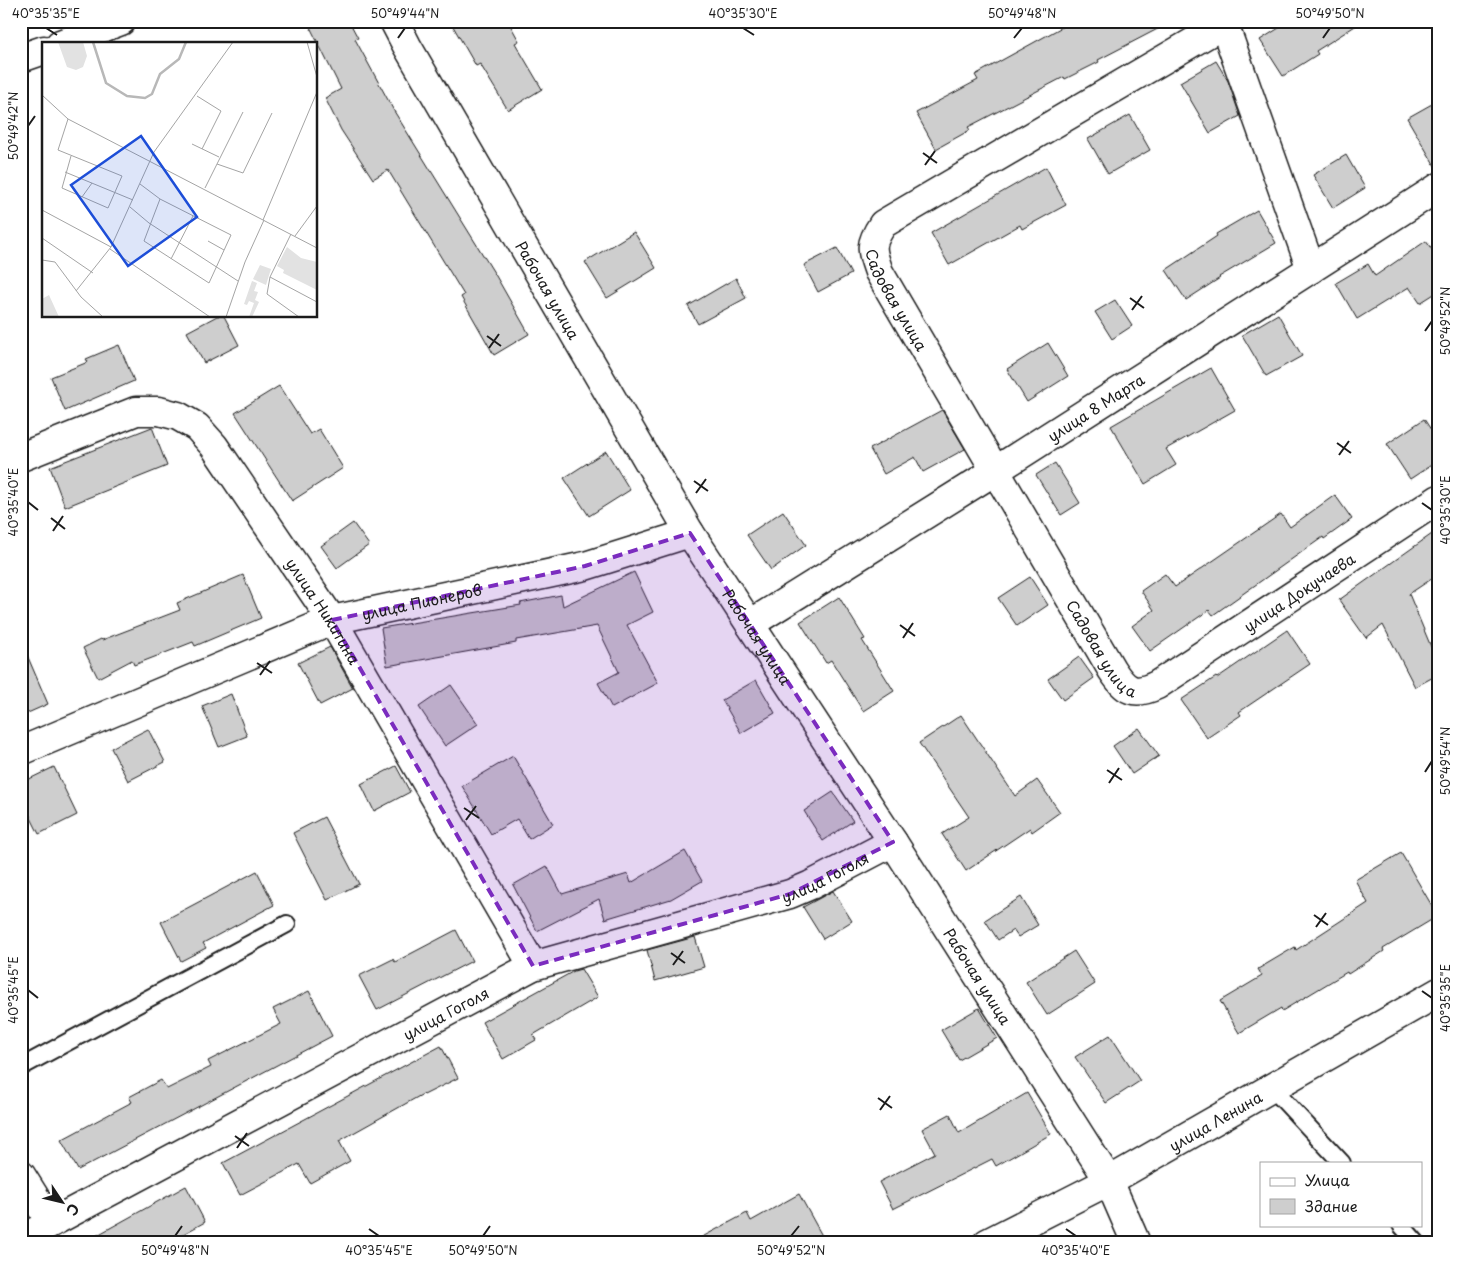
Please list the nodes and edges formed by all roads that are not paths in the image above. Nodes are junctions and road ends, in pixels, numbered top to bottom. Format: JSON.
{"nodes":[{"id":1,"x":121,"y":21,"type":"edge"},
{"id":2,"x":394,"y":21,"type":"edge"},
{"id":3,"x":1227,"y":23,"type":"edge"},
{"id":4,"x":65,"y":42,"type":"edge"},
{"id":5,"x":42,"y":51,"type":"edge"},
{"id":6,"x":21,"y":58,"type":"edge"},
{"id":7,"x":1439,"y":186,"type":"edge"},
{"id":8,"x":1311,"y":269,"type":"junction"},
{"id":9,"x":21,"y":457,"type":"edge"},
{"id":10,"x":995,"y":471,"type":"junction"},
{"id":11,"x":1439,"y":499,"type":"edge"},
{"id":12,"x":690,"y":533,"type":"junction"},
{"id":13,"x":332,"y":620,"type":"junction"},
{"id":14,"x":750,"y":624,"type":"junction"},
{"id":15,"x":1157,"y":685,"type":"joint"},
{"id":16,"x":21,"y":752,"type":"edge"},
{"id":17,"x":893,"y":842,"type":"junction"},
{"id":18,"x":287,"y":924,"type":"dead end"},
{"id":19,"x":533,"y":966,"type":"junction"},
{"id":20,"x":1439,"y":992,"type":"edge"},
{"id":21,"x":21,"y":1067,"type":"edge"},
{"id":22,"x":1272,"y":1088,"type":"junction"},
{"id":23,"x":1341,"y":1162,"type":"edge"},
{"id":24,"x":21,"y":1175,"type":"edge"},
{"id":25,"x":1108,"y":1182,"type":"junction"},
{"id":26,"x":51,"y":1223,"type":"junction"},
{"id":27,"x":1402,"y":1226,"type":"edge"},
{"id":28,"x":21,"y":1238,"type":"edge"},
{"id":29,"x":987,"y":1243,"type":"edge"},
{"id":30,"x":1136,"y":1243,"type":"edge"},
{"id":31,"x":1417,"y":1243,"type":"edge"}],
"edges":[{"from":1,"to":4,"type":"street"},
{"from":2,"to":12,"type":"street","name":"Рабочая улица"},
{"from":3,"to":8,"type":"street"},
{"from":3,"to":10,"type":"street","name":"Садовая улица"},
{"from":5,"to":6,"type":"street"},
{"from":7,"to":8,"type":"street","name":"улица 8 Марта"},
{"from":8,"to":10,"type":"street","name":"улица 8 Марта"},
{"from":9,"to":13,"type":"street","name":"улица Никитина"},
{"from":10,"to":14,"type":"street","name":"улица 8 Марта"},
{"from":10,"to":15,"type":"street","name":"Садовая улица"},
{"from":11,"to":15,"type":"street","name":"улица Докучаева"},
{"from":12,"to":13,"type":"street","name":"улица Пионеров"},
{"from":12,"to":14,"type":"street","name":"Рабочая улица"},
{"from":13,"to":16,"type":"street","name":"улица Пионеров"},
{"from":13,"to":19,"type":"street","name":"улица Никитина"},
{"from":14,"to":17,"type":"street","name":"Рабочая улица"},
{"from":17,"to":19,"type":"street","name":"улица Гоголя"},
{"from":17,"to":25,"type":"street","name":"Рабочая улица"},
{"from":18,"to":21,"type":"lane"},
{"from":19,"to":26,"type":"street","name":"улица Гоголя"},
{"from":20,"to":22,"type":"street","name":"улица Ленина"},
{"from":22,"to":23,"type":"lane"},
{"from":22,"to":25,"type":"street","name":"улица Ленина"},
{"from":24,"to":26,"type":"street"},
{"from":25,"to":29,"type":"street","name":"улица Ленина"},
{"from":25,"to":30,"type":"street","name":"Рабочая улица"},
{"from":26,"to":28,"type":"street","name":"улица Гоголя"},
{"from":27,"to":31,"type":"lane"}]}
